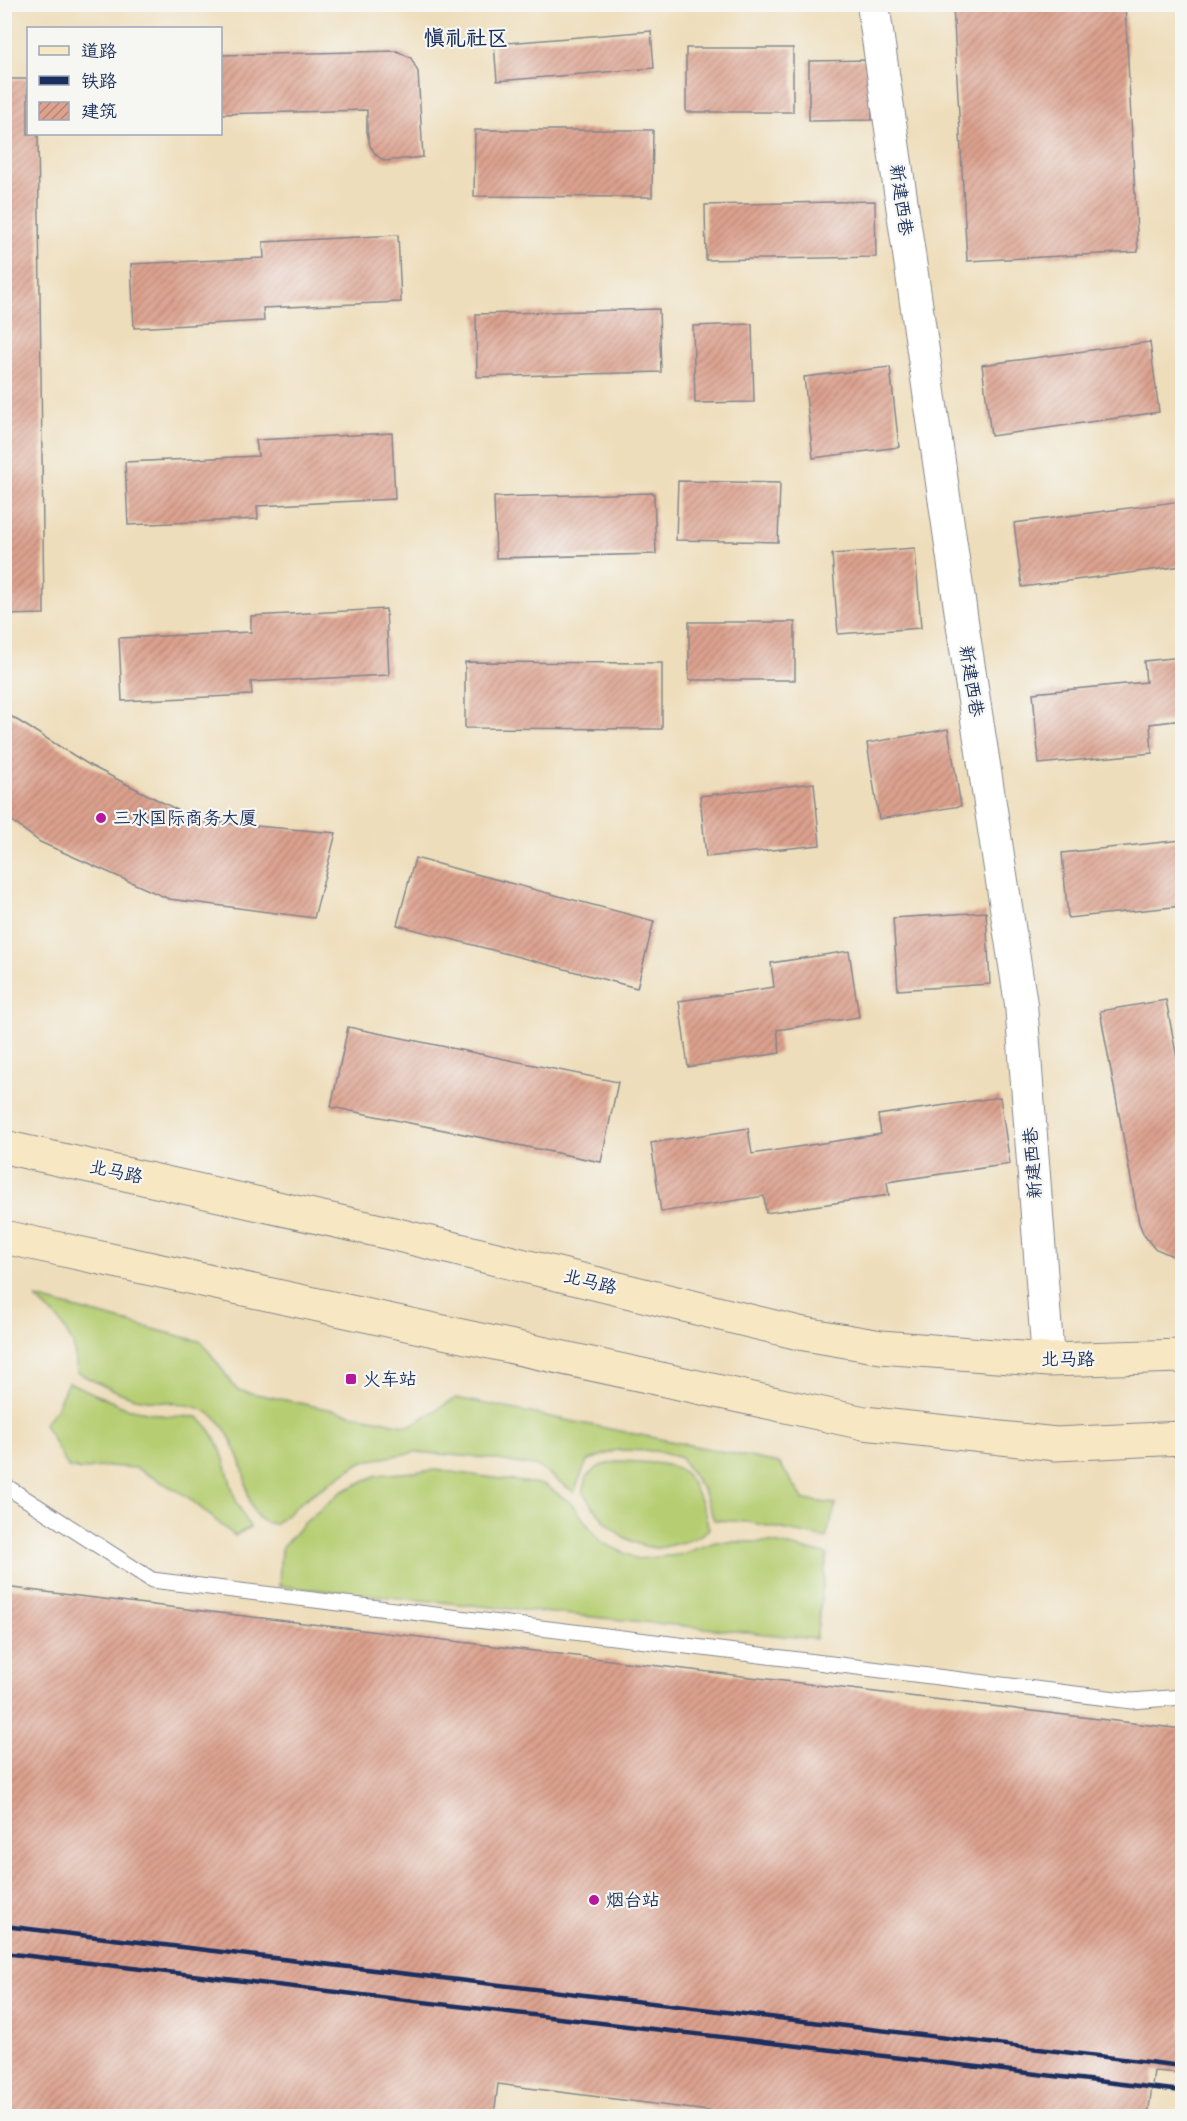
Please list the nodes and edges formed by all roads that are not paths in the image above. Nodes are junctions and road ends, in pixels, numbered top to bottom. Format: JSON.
{"nodes":[{"id":1,"x":873,"y":4,"type":"edge"},
{"id":2,"x":4,"y":1147,"type":"edge"},
{"id":3,"x":4,"y":1237,"type":"edge"},
{"id":4,"x":1182,"y":1356,"type":"edge"},
{"id":5,"x":1048,"y":1360,"type":"junction"},
{"id":6,"x":1182,"y":1438,"type":"edge"},
{"id":7,"x":4,"y":1485,"type":"edge"},
{"id":8,"x":1182,"y":1697,"type":"edge"}],
"edges":[{"from":1,"to":5,"type":"street","name":"新建西巷"},
{"from":2,"to":5,"type":"main road","name":"北马路"},
{"from":3,"to":6,"type":"main road"},
{"from":4,"to":5,"type":"main road","name":"北马路"},
{"from":7,"to":8,"type":"lane"}]}
